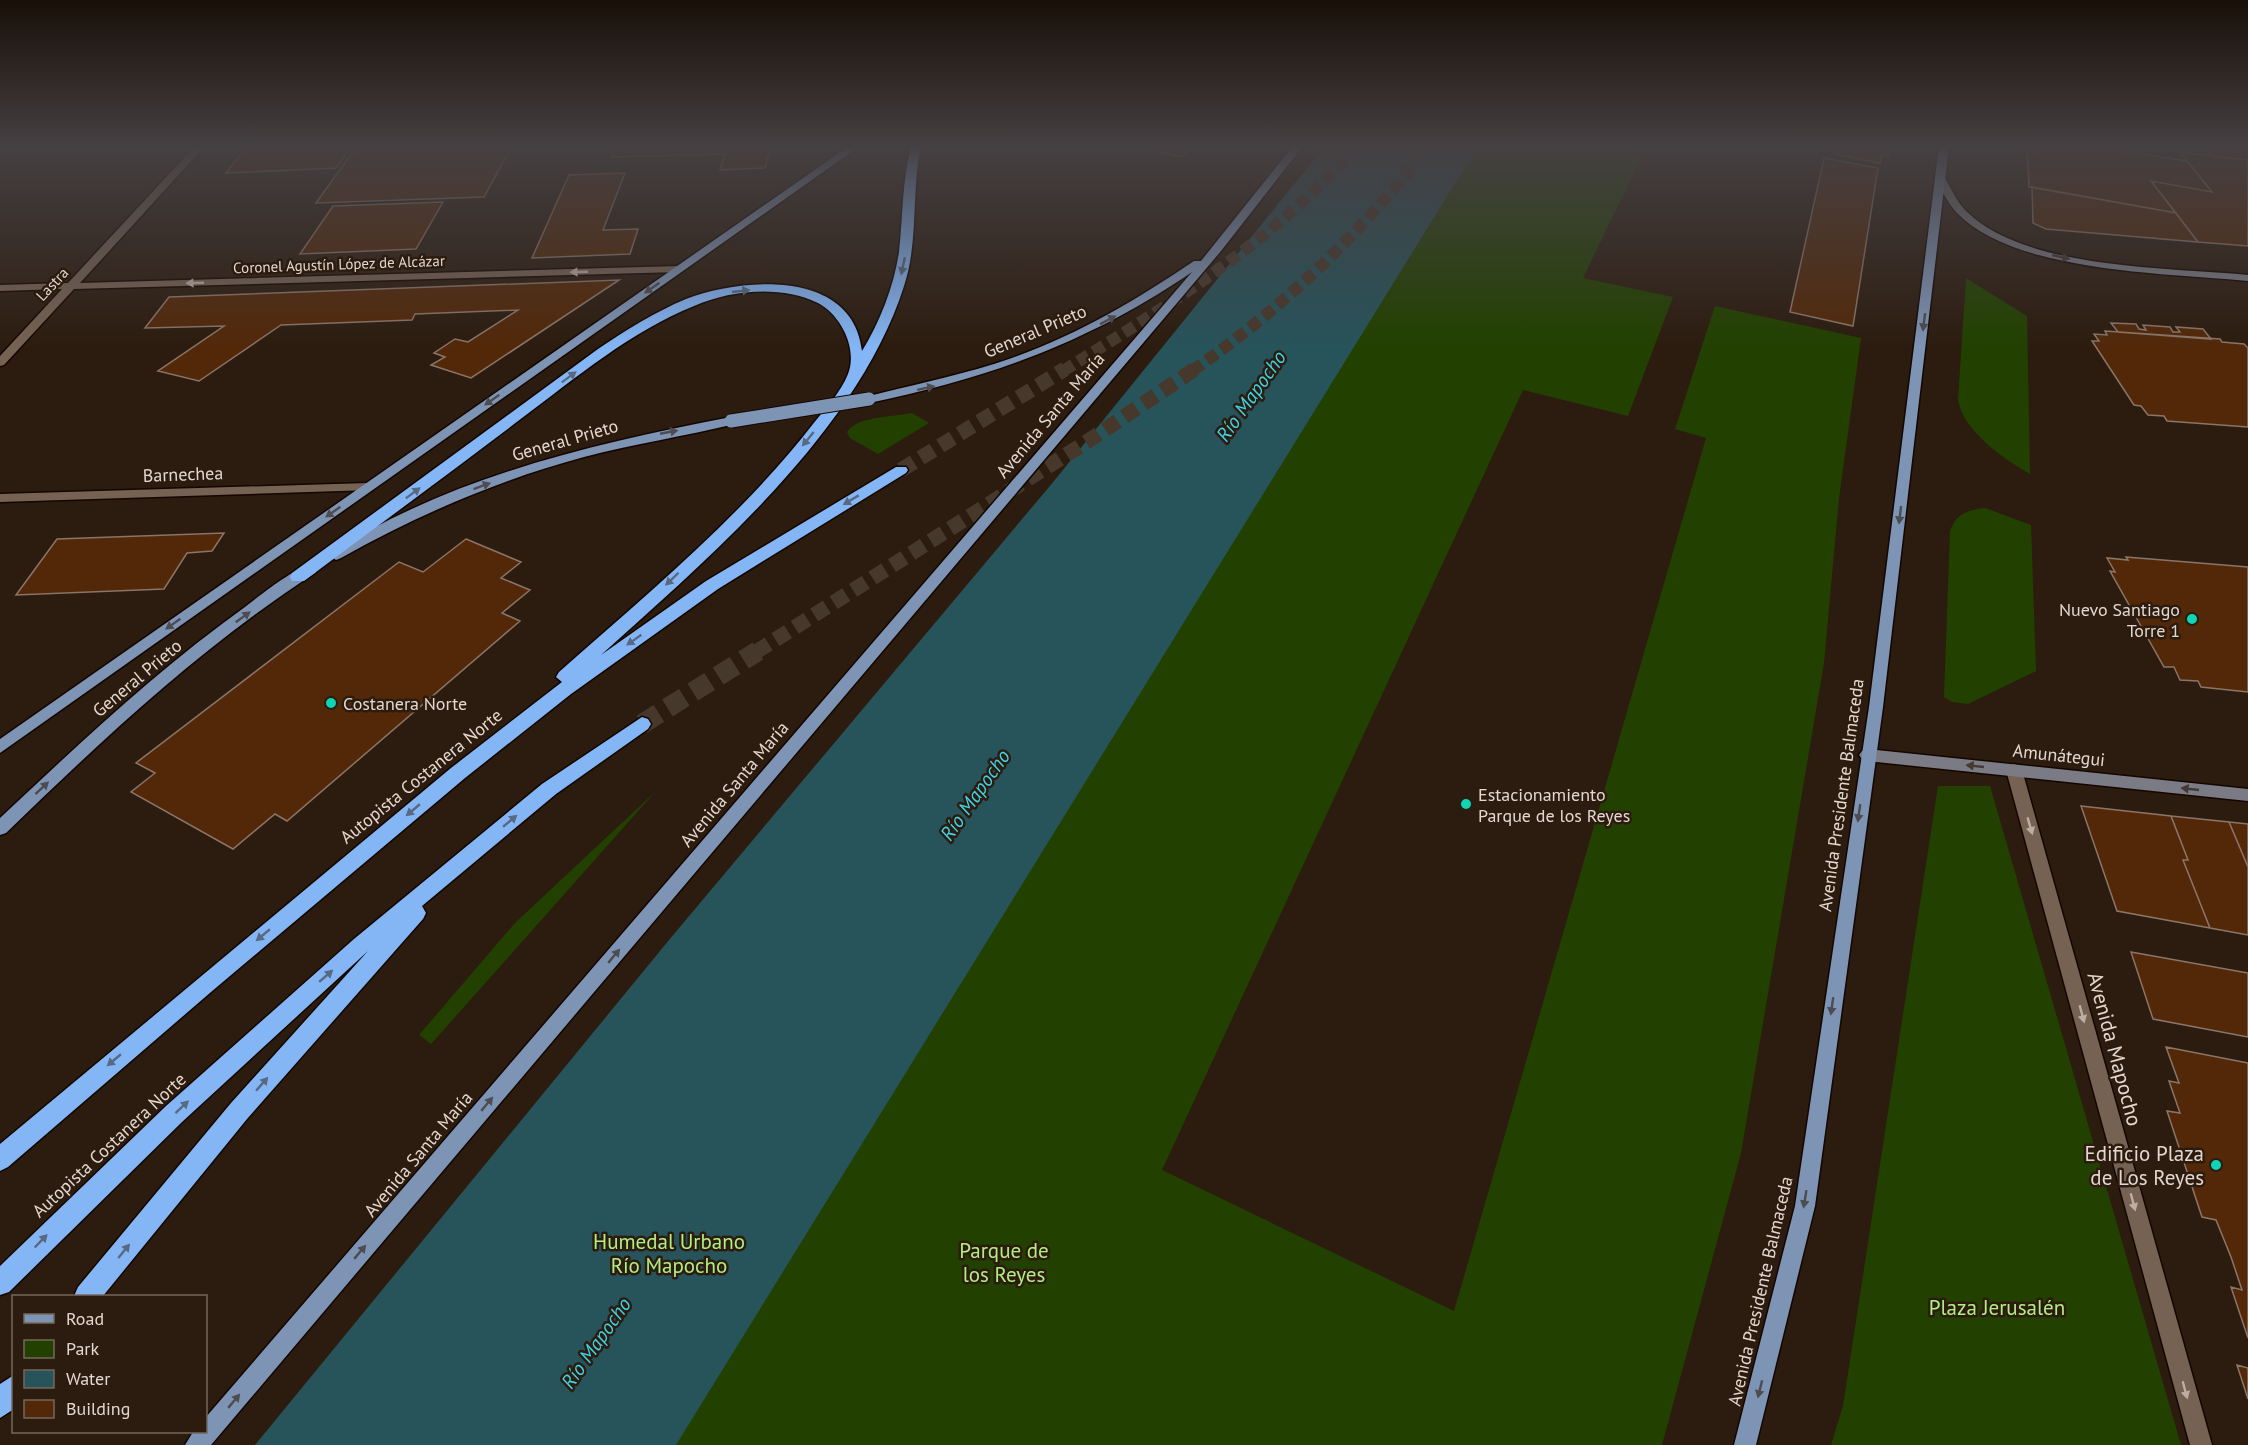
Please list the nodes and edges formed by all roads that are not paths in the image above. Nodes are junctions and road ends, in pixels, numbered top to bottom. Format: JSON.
{"nodes":[{"id":1,"x":138,"y":213,"type":"edge"},
{"id":2,"x":759,"y":213,"type":"edge"},
{"id":3,"x":908,"y":213,"type":"edge"},
{"id":4,"x":1245,"y":213,"type":"edge"},
{"id":5,"x":1937,"y":213,"type":"edge"},
{"id":6,"x":1964,"y":213,"type":"edge"},
{"id":7,"x":1217,"y":249,"type":"junction"},
{"id":8,"x":679,"y":269,"type":"junction"},
{"id":9,"x":2248,"y":273,"type":"edge"},
{"id":10,"x":2214,"y":274,"type":"junction"},
{"id":11,"x":2248,"y":278,"type":"edge"},
{"id":12,"x":71,"y":286,"type":"junction"},
{"id":13,"x":0,"y":288,"type":"edge"},
{"id":14,"x":0,"y":363,"type":"edge"},
{"id":15,"x":856,"y":375,"type":"junction"},
{"id":16,"x":901,"y":470,"type":"tunnel mouth"},
{"id":17,"x":368,"y":487,"type":"junction"},
{"id":18,"x":0,"y":498,"type":"edge"},
{"id":19,"x":298,"y":577,"type":"junction"},
{"id":20,"x":642,"y":724,"type":"tunnel mouth"},
{"id":21,"x":0,"y":747,"type":"edge"},
{"id":22,"x":1867,"y":755,"type":"junction"},
{"id":23,"x":2014,"y":770,"type":"junction"},
{"id":24,"x":458,"y":773,"type":"junction"},
{"id":25,"x":2248,"y":795,"type":"edge"},
{"id":26,"x":0,"y":828,"type":"edge"},
{"id":27,"x":465,"y":858,"type":"junction"},
{"id":28,"x":0,"y":1159,"type":"edge"},
{"id":29,"x":0,"y":1283,"type":"edge"},
{"id":30,"x":88,"y":1295,"type":"edge"},
{"id":31,"x":12,"y":1390,"type":"edge"},
{"id":32,"x":0,"y":1405,"type":"edge"},
{"id":33,"x":207,"y":1432,"type":"edge"},
{"id":34,"x":206,"y":1433,"type":"edge"},
{"id":35,"x":196,"y":1445,"type":"edge"},
{"id":36,"x":1746,"y":1445,"type":"edge"},
{"id":37,"x":2200,"y":1445,"type":"edge"}],
"edges":[{"from":1,"to":12,"type":"street","name":"Lastra"},
{"from":2,"to":8,"type":"main road","name":"General Prieto"},
{"from":3,"to":15,"type":"highway","one_way":true},
{"from":4,"to":7,"type":"main road","name":"Avenida Santa María"},
{"from":5,"to":22,"type":"main road","name":"Avenida Presidente Balmaceda","one_way":true},
{"from":6,"to":10,"type":"main road","one_way":true},
{"from":19,"to":7,"type":"main road","name":"General Prieto","one_way":true,"bridge":true},
{"from":33,"to":7,"type":"main road","name":"Avenida Santa María","one_way":true},
{"from":8,"to":12,"type":"street","name":"Coronel Agustín López de Alcázar","one_way":true},
{"from":8,"to":17,"type":"main road","name":"General Prieto","one_way":true},
{"from":9,"to":10,"type":"main road"},
{"from":10,"to":11,"type":"main road"},
{"from":12,"to":13,"type":"street","name":"Coronel Agustín López de Alcázar"},
{"from":12,"to":14,"type":"street","name":"Lastra"},
{"from":19,"to":15,"type":"highway","one_way":true},
{"from":15,"to":24,"type":"highway","one_way":true},
{"from":16,"to":24,"type":"highway","name":"Autopista Costanera Norte","one_way":true},
{"from":17,"to":18,"type":"street","name":"Barnechea"},
{"from":17,"to":21,"type":"main road","name":"General Prieto","one_way":true},
{"from":26,"to":19,"type":"main road","name":"General Prieto","one_way":true},
{"from":27,"to":20,"type":"highway","name":"Autopista Costanera Norte","one_way":true},
{"from":23,"to":22,"type":"main road","name":"Amunátegui","one_way":true},
{"from":22,"to":36,"type":"main road","name":"Avenida Presidente Balmaceda","one_way":true},
{"from":25,"to":23,"type":"main road","name":"Amunátegui","one_way":true},
{"from":23,"to":37,"type":"street","name":"Avenida Mapocho","one_way":true},
{"from":24,"to":28,"type":"highway","name":"Autopista Costanera Norte","one_way":true},
{"from":29,"to":27,"type":"highway","name":"Autopista Costanera Norte","one_way":true},
{"from":30,"to":27,"type":"highway","one_way":true},
{"from":31,"to":32,"type":"highway"},
{"from":35,"to":34,"type":"main road","name":"Avenida Santa María","one_way":true}]}
